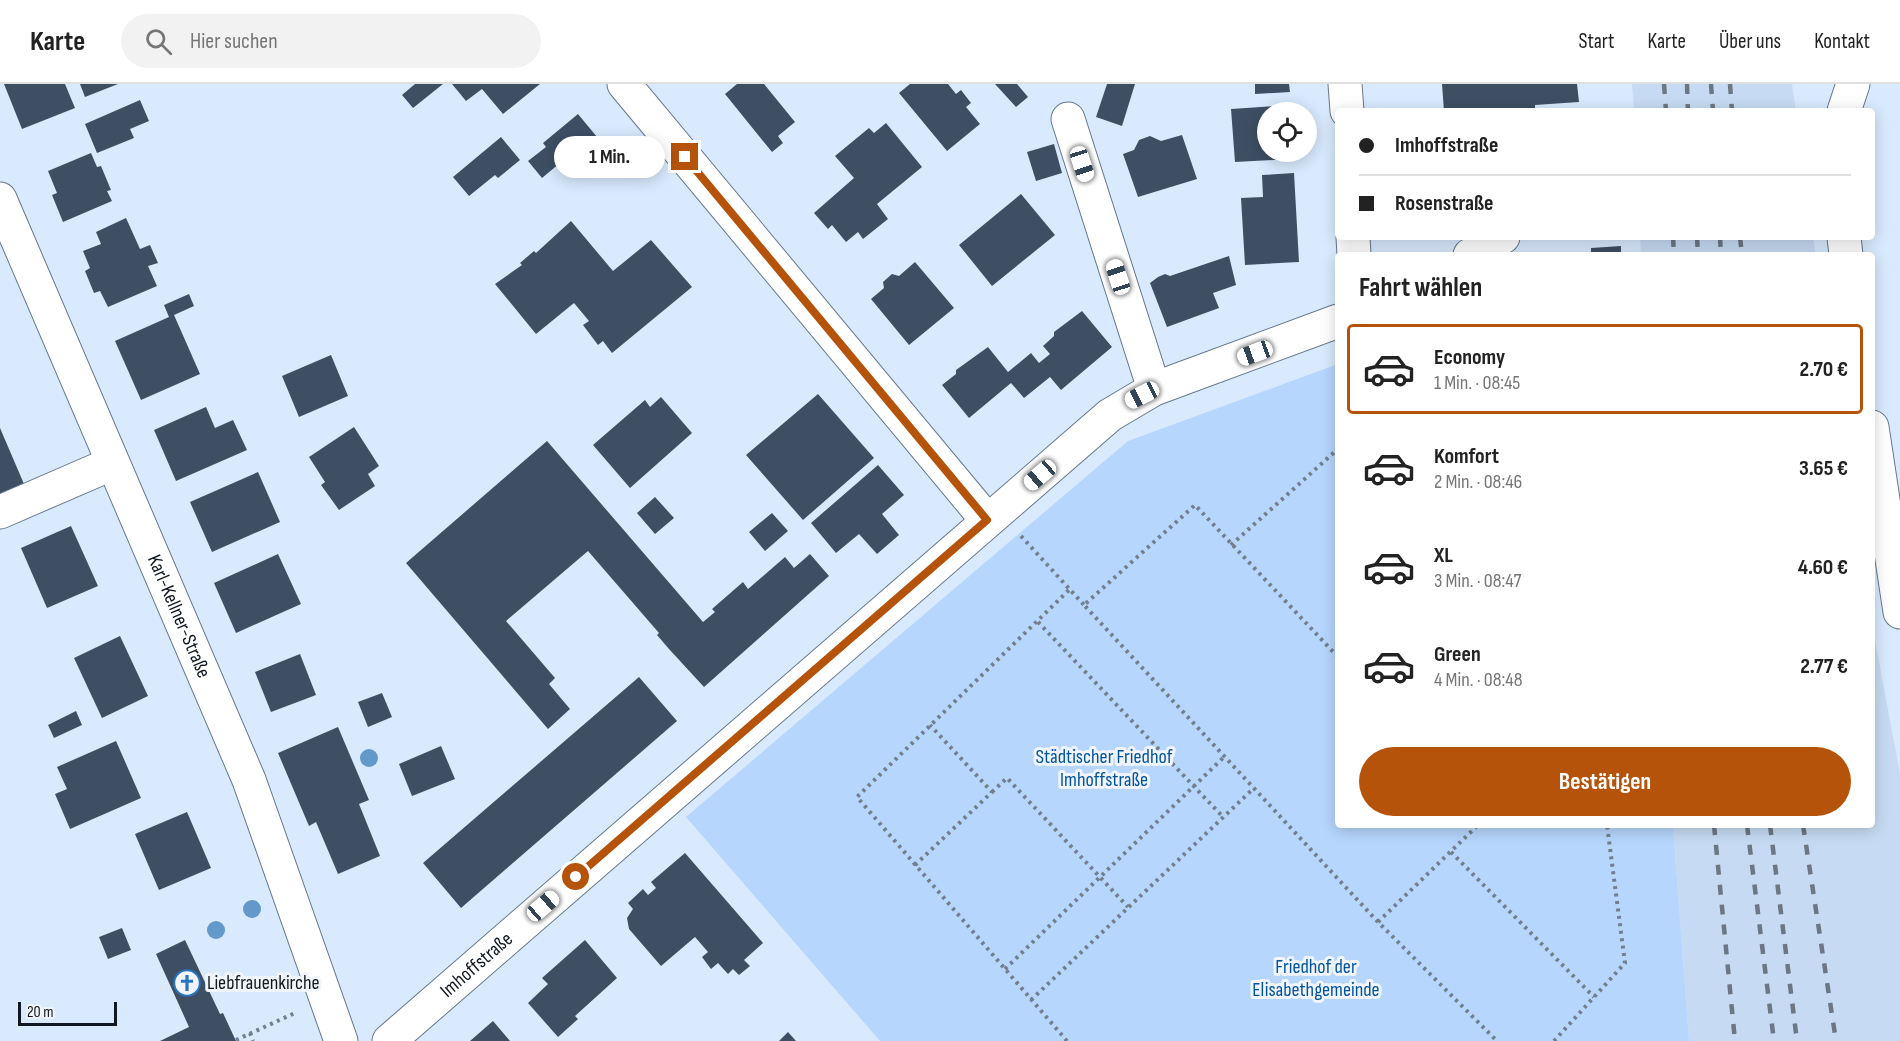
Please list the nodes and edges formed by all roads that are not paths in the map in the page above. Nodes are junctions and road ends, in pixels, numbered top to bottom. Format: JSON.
{"nodes":[{"id":1,"x":624,"y":84,"type":"edge"},
{"id":2,"x":1345,"y":84,"type":"edge"},
{"id":3,"x":1853,"y":84,"type":"edge"},
{"id":4,"x":1347,"y":108,"type":"edge"},
{"id":5,"x":1845,"y":108,"type":"edge"},
{"id":6,"x":1068,"y":119,"type":"dead end"},
{"id":7,"x":0,"y":199,"type":"edge"},
{"id":8,"x":1498,"y":240,"type":"edge"},
{"id":9,"x":1476,"y":252,"type":"edge"},
{"id":10,"x":1335,"y":322,"type":"edge"},
{"id":11,"x":1154,"y":389,"type":"junction"},
{"id":12,"x":1875,"y":447,"type":"edge"},
{"id":13,"x":111,"y":464,"type":"junction"},
{"id":14,"x":0,"y":512,"type":"edge"},
{"id":15,"x":992,"y":516,"type":"junction"},
{"id":16,"x":1900,"y":612,"type":"edge"},
{"id":17,"x":341,"y":1041,"type":"edge"},
{"id":18,"x":389,"y":1041,"type":"edge"}],
"edges":[{"from":1,"to":15,"type":"street"},
{"from":2,"to":4,"type":"street"},
{"from":3,"to":5,"type":"street"},
{"from":6,"to":11,"type":"street"},
{"from":7,"to":13,"type":"street","name":"Karl-Kellner-Straße"},
{"from":8,"to":9,"type":"street"},
{"from":10,"to":11,"type":"street","name":"Imhoffstraße"},
{"from":11,"to":15,"type":"street","name":"Imhoffstraße"},
{"from":12,"to":16,"type":"street"},
{"from":13,"to":14,"type":"street"},
{"from":13,"to":17,"type":"street","name":"Karl-Kellner-Straße"},
{"from":15,"to":18,"type":"street","name":"Imhoffstraße"}]}
